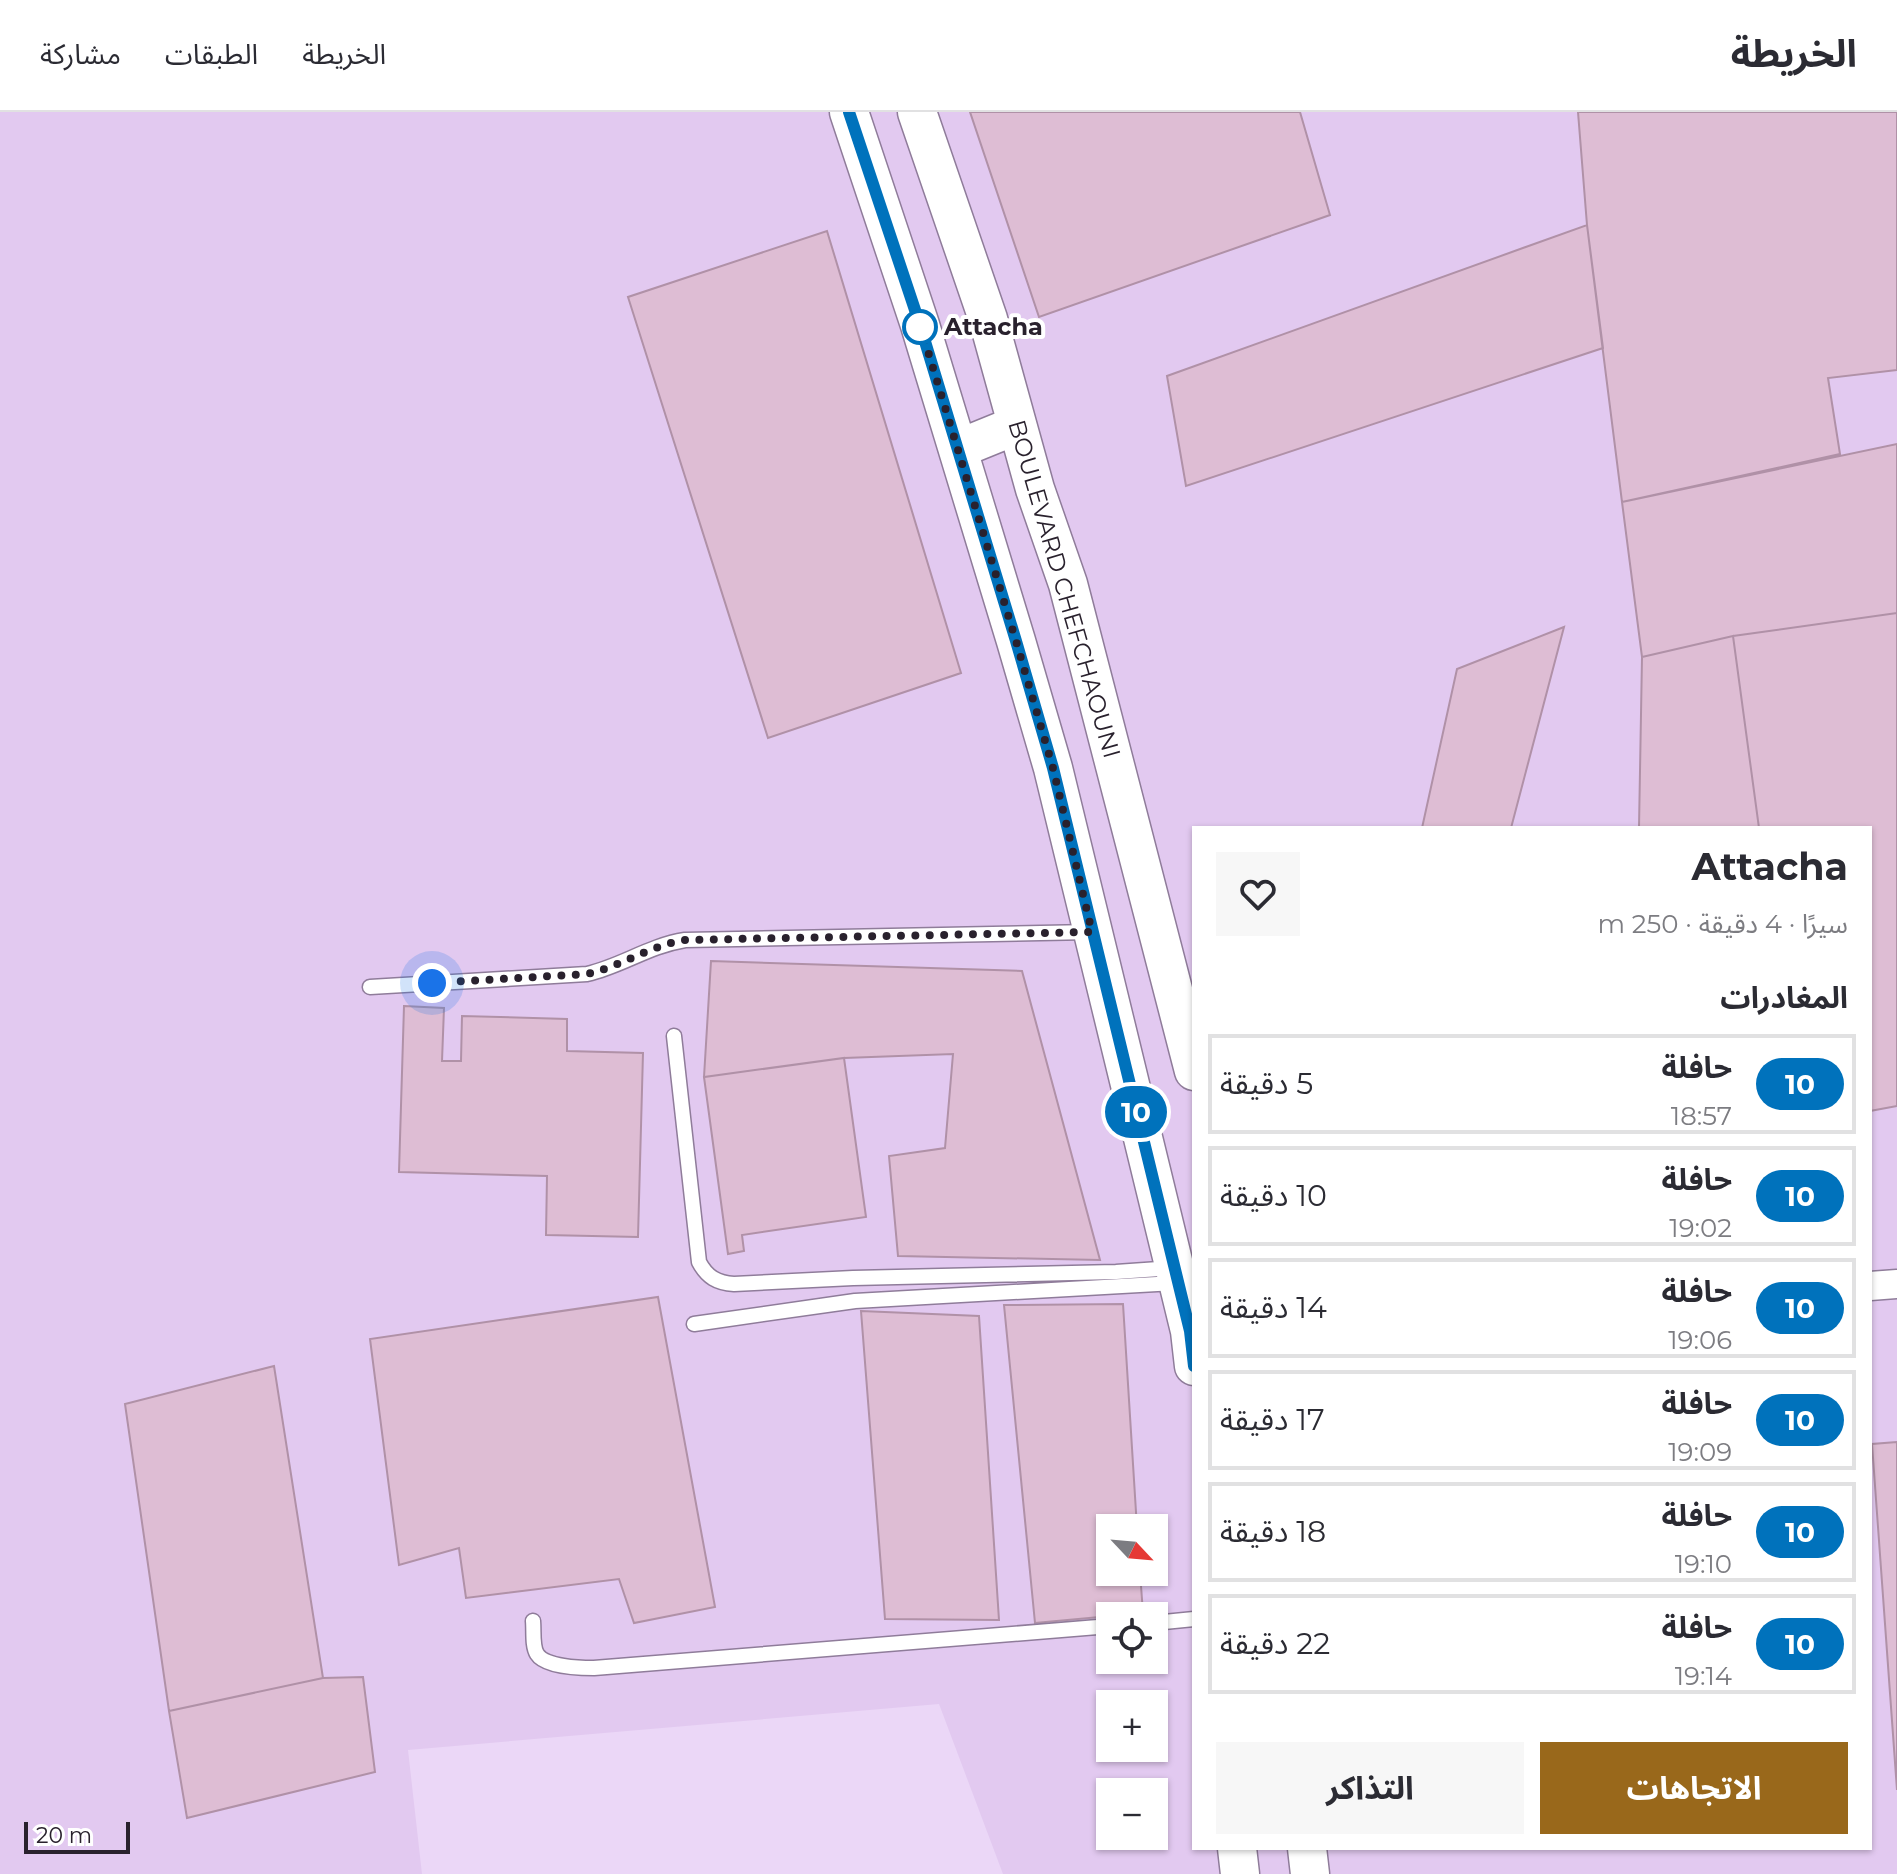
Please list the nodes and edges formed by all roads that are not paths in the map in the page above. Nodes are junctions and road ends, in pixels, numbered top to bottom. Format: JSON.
{"nodes":[{"id":1,"x":849,"y":112,"type":"edge"},
{"id":2,"x":917,"y":112,"type":"edge"},
{"id":3,"x":1017,"y":425,"type":"junction"},
{"id":4,"x":958,"y":449,"type":"junction"},
{"id":5,"x":1092,"y":932,"type":"junction"},
{"id":6,"x":370,"y":987,"type":"dead end"},
{"id":7,"x":674,"y":1036,"type":"dead end"},
{"id":8,"x":1192,"y":1063,"type":"edge"},
{"id":9,"x":1175,"y":1276,"type":"junction"},
{"id":10,"x":853,"y":1278,"type":"junction"},
{"id":11,"x":1897,"y":1284,"type":"edge"},
{"id":12,"x":1872,"y":1286,"type":"edge"},
{"id":13,"x":855,"y":1301,"type":"junction"},
{"id":14,"x":694,"y":1324,"type":"dead end"},
{"id":15,"x":1192,"y":1339,"type":"edge"},
{"id":16,"x":1192,"y":1619,"type":"edge"},
{"id":17,"x":533,"y":1621,"type":"dead end"},
{"id":18,"x":1168,"y":1622,"type":"edge"},
{"id":19,"x":1096,"y":1627,"type":"edge"},
{"id":20,"x":1237,"y":1850,"type":"edge"},
{"id":21,"x":1307,"y":1850,"type":"edge"},
{"id":22,"x":1240,"y":1874,"type":"edge"},
{"id":23,"x":1310,"y":1874,"type":"edge"}],
"edges":[{"from":1,"to":4,"type":"street"},
{"from":2,"to":3,"type":"street","name":"BOULEVARD CHEFCHAOUNI"},
{"from":3,"to":4,"type":"street"},
{"from":3,"to":8,"type":"street","name":"BOULEVARD CHEFCHAOUNI"},
{"from":4,"to":5,"type":"street"},
{"from":5,"to":6,"type":"lane"},
{"from":5,"to":9,"type":"street"},
{"from":7,"to":10,"type":"lane"},
{"from":9,"to":10,"type":"lane"},
{"from":9,"to":13,"type":"lane"},
{"from":9,"to":15,"type":"street"},
{"from":10,"to":13,"type":"lane"},
{"from":11,"to":12,"type":"street"},
{"from":13,"to":14,"type":"lane"},
{"from":16,"to":18,"type":"lane"},
{"from":17,"to":19,"type":"lane"},
{"from":20,"to":22,"type":"street"},
{"from":21,"to":23,"type":"street"}]}
